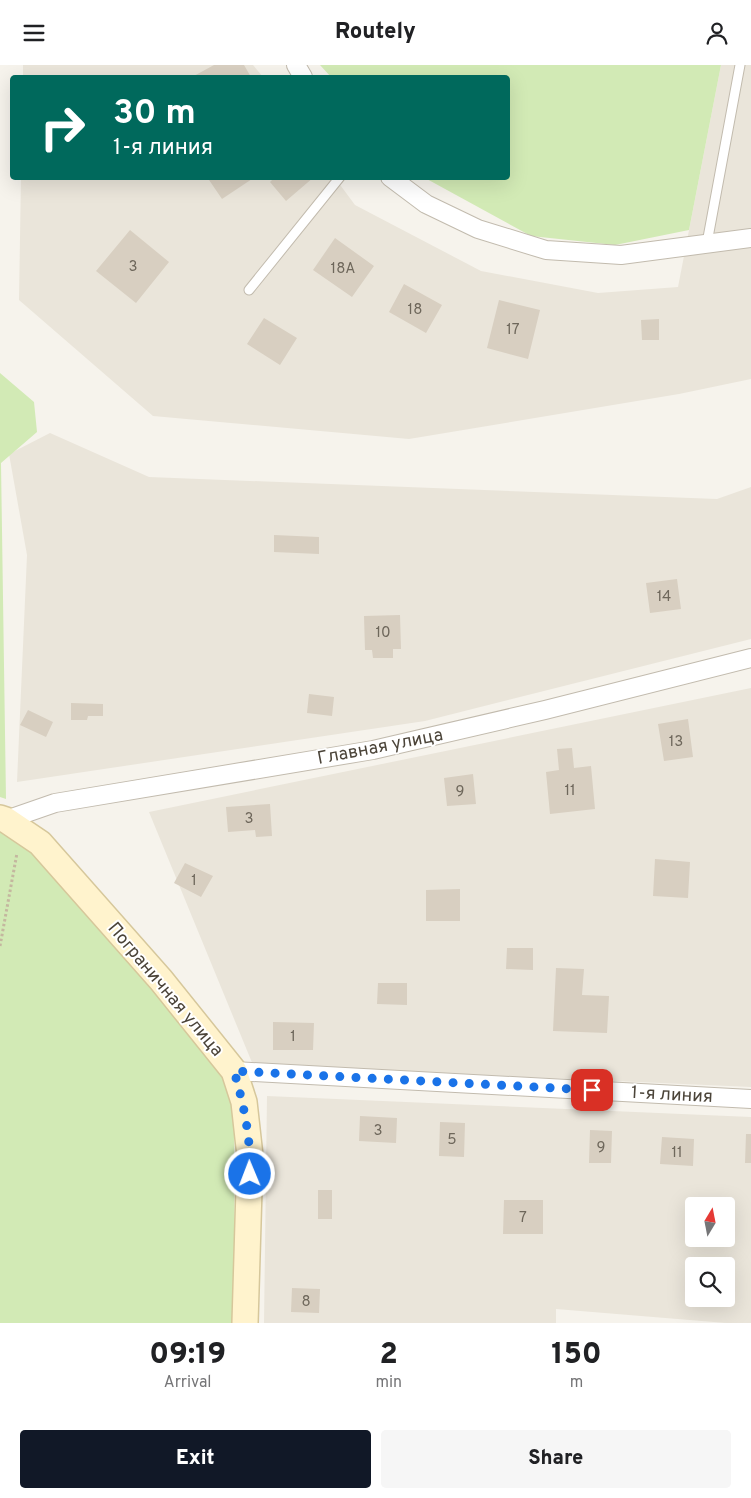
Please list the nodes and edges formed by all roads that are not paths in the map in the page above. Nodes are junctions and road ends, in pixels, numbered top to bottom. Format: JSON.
{"nodes":[{"id":1,"x":740,"y":65,"type":"edge"},
{"id":2,"x":338,"y":180,"type":"edge"},
{"id":3,"x":394,"y":180,"type":"edge"},
{"id":4,"x":751,"y":239,"type":"edge"},
{"id":5,"x":707,"y":243,"type":"junction"},
{"id":6,"x":249,"y":290,"type":"dead end"},
{"id":7,"x":751,"y":658,"type":"edge"},
{"id":8,"x":9,"y":823,"type":"edge"},
{"id":9,"x":234,"y":1071,"type":"junction"},
{"id":10,"x":751,"y":1099,"type":"edge"},
{"id":11,"x":245,"y":1323,"type":"edge"}],
"edges":[{"from":1,"to":5,"type":"lane"},
{"from":2,"to":6,"type":"lane"},
{"from":3,"to":5,"type":"street"},
{"from":4,"to":5,"type":"street"},
{"from":7,"to":8,"type":"street","name":"Главная улица"},
{"from":8,"to":9,"type":"street","name":"Пограничная улица"},
{"from":9,"to":10,"type":"street","name":"1-я линия"},
{"from":9,"to":11,"type":"street","name":"Пограничная улица"}]}
